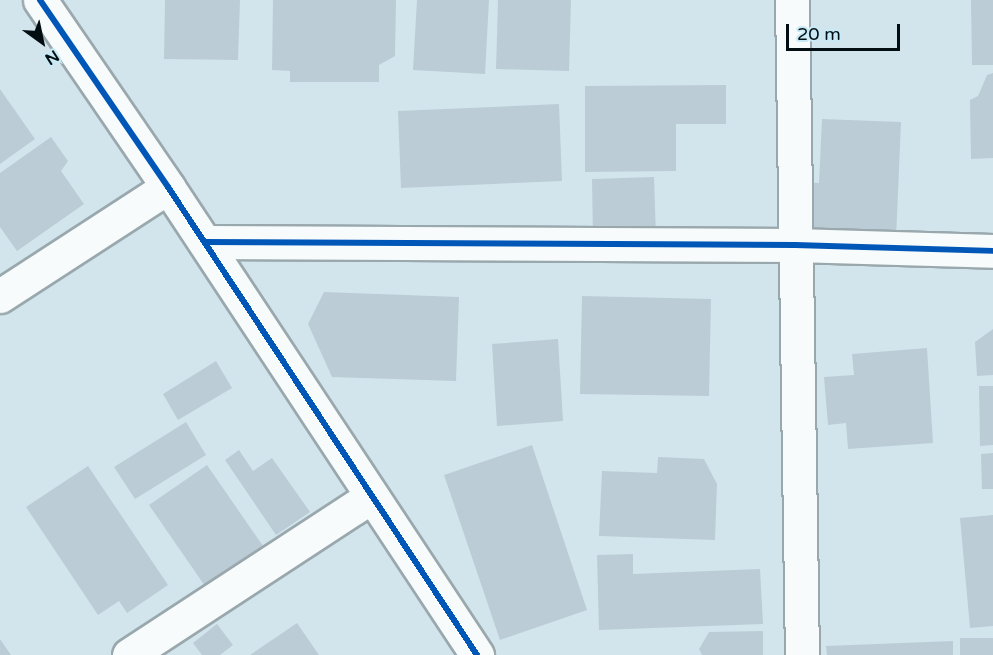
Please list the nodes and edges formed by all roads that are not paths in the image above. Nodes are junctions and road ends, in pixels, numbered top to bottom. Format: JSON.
{"nodes":[{"id":1,"x":40,"y":0,"type":"edge"},
{"id":2,"x":792,"y":0,"type":"edge"},
{"id":3,"x":168,"y":187,"type":"junction"},
{"id":4,"x":205,"y":242,"type":"junction"},
{"id":5,"x":795,"y":245,"type":"junction"},
{"id":6,"x":993,"y":251,"type":"edge"},
{"id":7,"x":0,"y":296,"type":"edge"},
{"id":8,"x":372,"y":496,"type":"junction"},
{"id":9,"x":129,"y":655,"type":"edge"},
{"id":10,"x":477,"y":655,"type":"edge"},
{"id":11,"x":802,"y":655,"type":"edge"}],
"edges":[{"from":1,"to":3,"type":"street"},
{"from":2,"to":5,"type":"street"},
{"from":3,"to":4,"type":"street"},
{"from":3,"to":7,"type":"street"},
{"from":4,"to":5,"type":"street"},
{"from":4,"to":8,"type":"street"},
{"from":5,"to":6,"type":"street"},
{"from":5,"to":11,"type":"street"},
{"from":8,"to":9,"type":"street"},
{"from":8,"to":10,"type":"street"}]}
